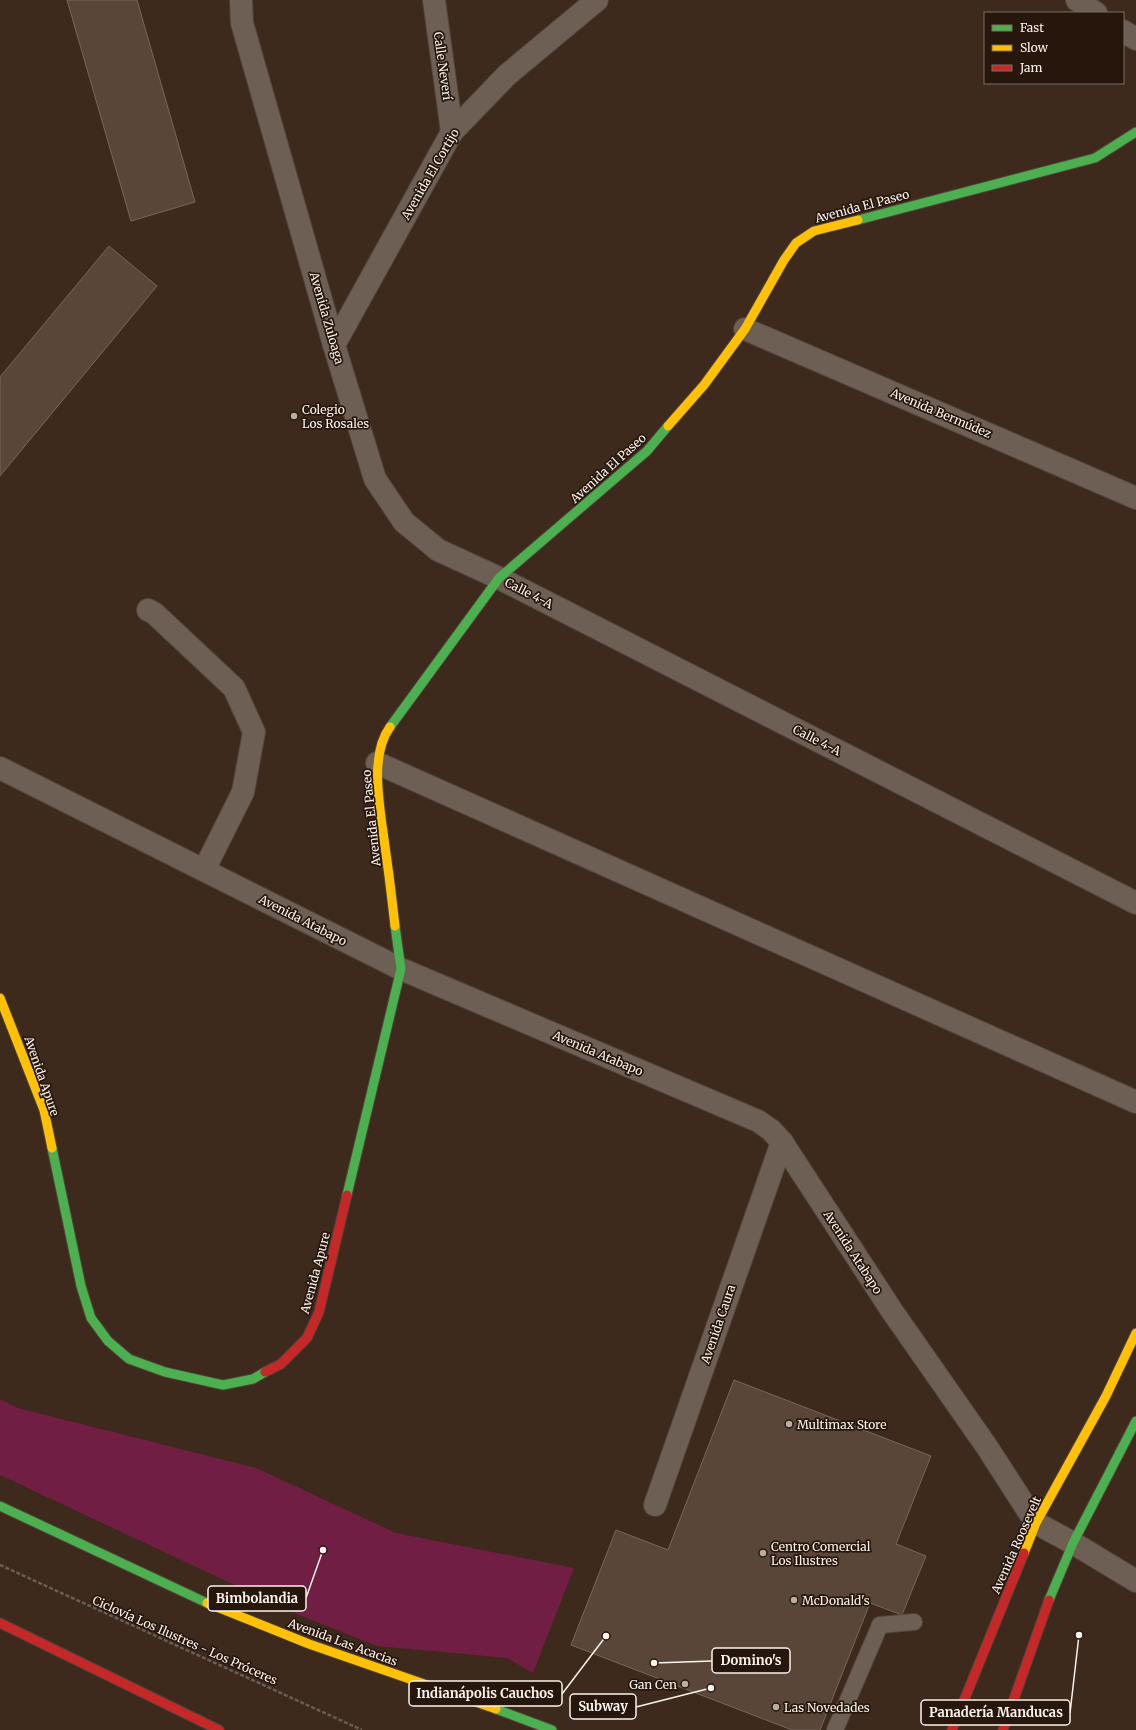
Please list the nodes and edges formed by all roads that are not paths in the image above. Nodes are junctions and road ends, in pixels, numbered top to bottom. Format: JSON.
{"nodes":[{"id":1,"x":241,"y":0,"type":"edge"},
{"id":2,"x":434,"y":0,"type":"edge"},
{"id":3,"x":597,"y":0,"type":"edge"},
{"id":4,"x":1076,"y":0,"type":"edge"},
{"id":5,"x":1094,"y":12,"type":"edge"},
{"id":6,"x":1124,"y":32,"type":"edge"},
{"id":7,"x":1136,"y":39,"type":"edge"},
{"id":8,"x":452,"y":132,"type":"junction"},
{"id":9,"x":1136,"y":132,"type":"edge"},
{"id":10,"x":745,"y":329,"type":"junction"},
{"id":11,"x":334,"y":345,"type":"junction"},
{"id":12,"x":1136,"y":498,"type":"edge"},
{"id":13,"x":498,"y":578,"type":"junction"},
{"id":14,"x":148,"y":610,"type":"dead end"},
{"id":15,"x":378,"y":763,"type":"junction"},
{"id":16,"x":0,"y":768,"type":"edge"},
{"id":17,"x":204,"y":870,"type":"junction"},
{"id":18,"x":1136,"y":903,"type":"edge"},
{"id":19,"x":401,"y":969,"type":"junction"},
{"id":20,"x":0,"y":998,"type":"edge"},
{"id":21,"x":1136,"y":1102,"type":"edge"},
{"id":22,"x":782,"y":1142,"type":"junction"},
{"id":23,"x":1136,"y":1333,"type":"edge"},
{"id":24,"x":1136,"y":1421,"type":"edge"},
{"id":25,"x":654,"y":1505,"type":"dead end"},
{"id":26,"x":0,"y":1506,"type":"edge"},
{"id":27,"x":1036,"y":1523,"type":"junction"},
{"id":28,"x":1073,"y":1543,"type":"junction"},
{"id":29,"x":1136,"y":1581,"type":"edge"},
{"id":30,"x":914,"y":1622,"type":"dead end"},
{"id":31,"x":0,"y":1623,"type":"edge"},
{"id":32,"x":219,"y":1730,"type":"edge"},
{"id":33,"x":552,"y":1730,"type":"edge"},
{"id":34,"x":834,"y":1730,"type":"edge"},
{"id":35,"x":952,"y":1730,"type":"edge"},
{"id":36,"x":1003,"y":1730,"type":"edge"}],
"edges":[{"from":1,"to":11,"type":"street","name":"Avenida Zuloaga"},
{"from":2,"to":8,"type":"street","name":"Calle Neverí"},
{"from":3,"to":8,"type":"street","name":"Avenida El Cortijo"},
{"from":4,"to":5,"type":"street"},
{"from":6,"to":7,"type":"street"},
{"from":8,"to":11,"type":"street","name":"Avenida El Cortijo"},
{"from":9,"to":10,"type":"street","name":"Avenida El Paseo"},
{"from":10,"to":12,"type":"street","name":"Avenida Bermúdez"},
{"from":10,"to":13,"type":"street","name":"Avenida El Paseo"},
{"from":11,"to":13,"type":"street","name":"Avenida Zuloaga"},
{"from":13,"to":15,"type":"street","name":"Avenida El Paseo"},
{"from":13,"to":18,"type":"street","name":"Calle 4-A"},
{"from":14,"to":17,"type":"street"},
{"from":15,"to":19,"type":"street","name":"Avenida El Paseo"},
{"from":15,"to":21,"type":"street"},
{"from":16,"to":17,"type":"street","name":"Avenida Atabapo"},
{"from":17,"to":19,"type":"street","name":"Avenida Atabapo"},
{"from":19,"to":20,"type":"street","name":"Avenida Apure"},
{"from":19,"to":22,"type":"street","name":"Avenida Atabapo"},
{"from":22,"to":25,"type":"street","name":"Avenida Caura"},
{"from":22,"to":27,"type":"street","name":"Avenida Atabapo"},
{"from":23,"to":27,"type":"street","name":"Avenida Roosevelt"},
{"from":24,"to":28,"type":"street"},
{"from":26,"to":33,"type":"street","name":"Avenida Las Acacias"},
{"from":27,"to":28,"type":"street"},
{"from":27,"to":35,"type":"street","name":"Avenida Roosevelt"},
{"from":28,"to":29,"type":"street"},
{"from":28,"to":36,"type":"street"},
{"from":30,"to":34,"type":"lane"},
{"from":31,"to":32,"type":"street"}]}
